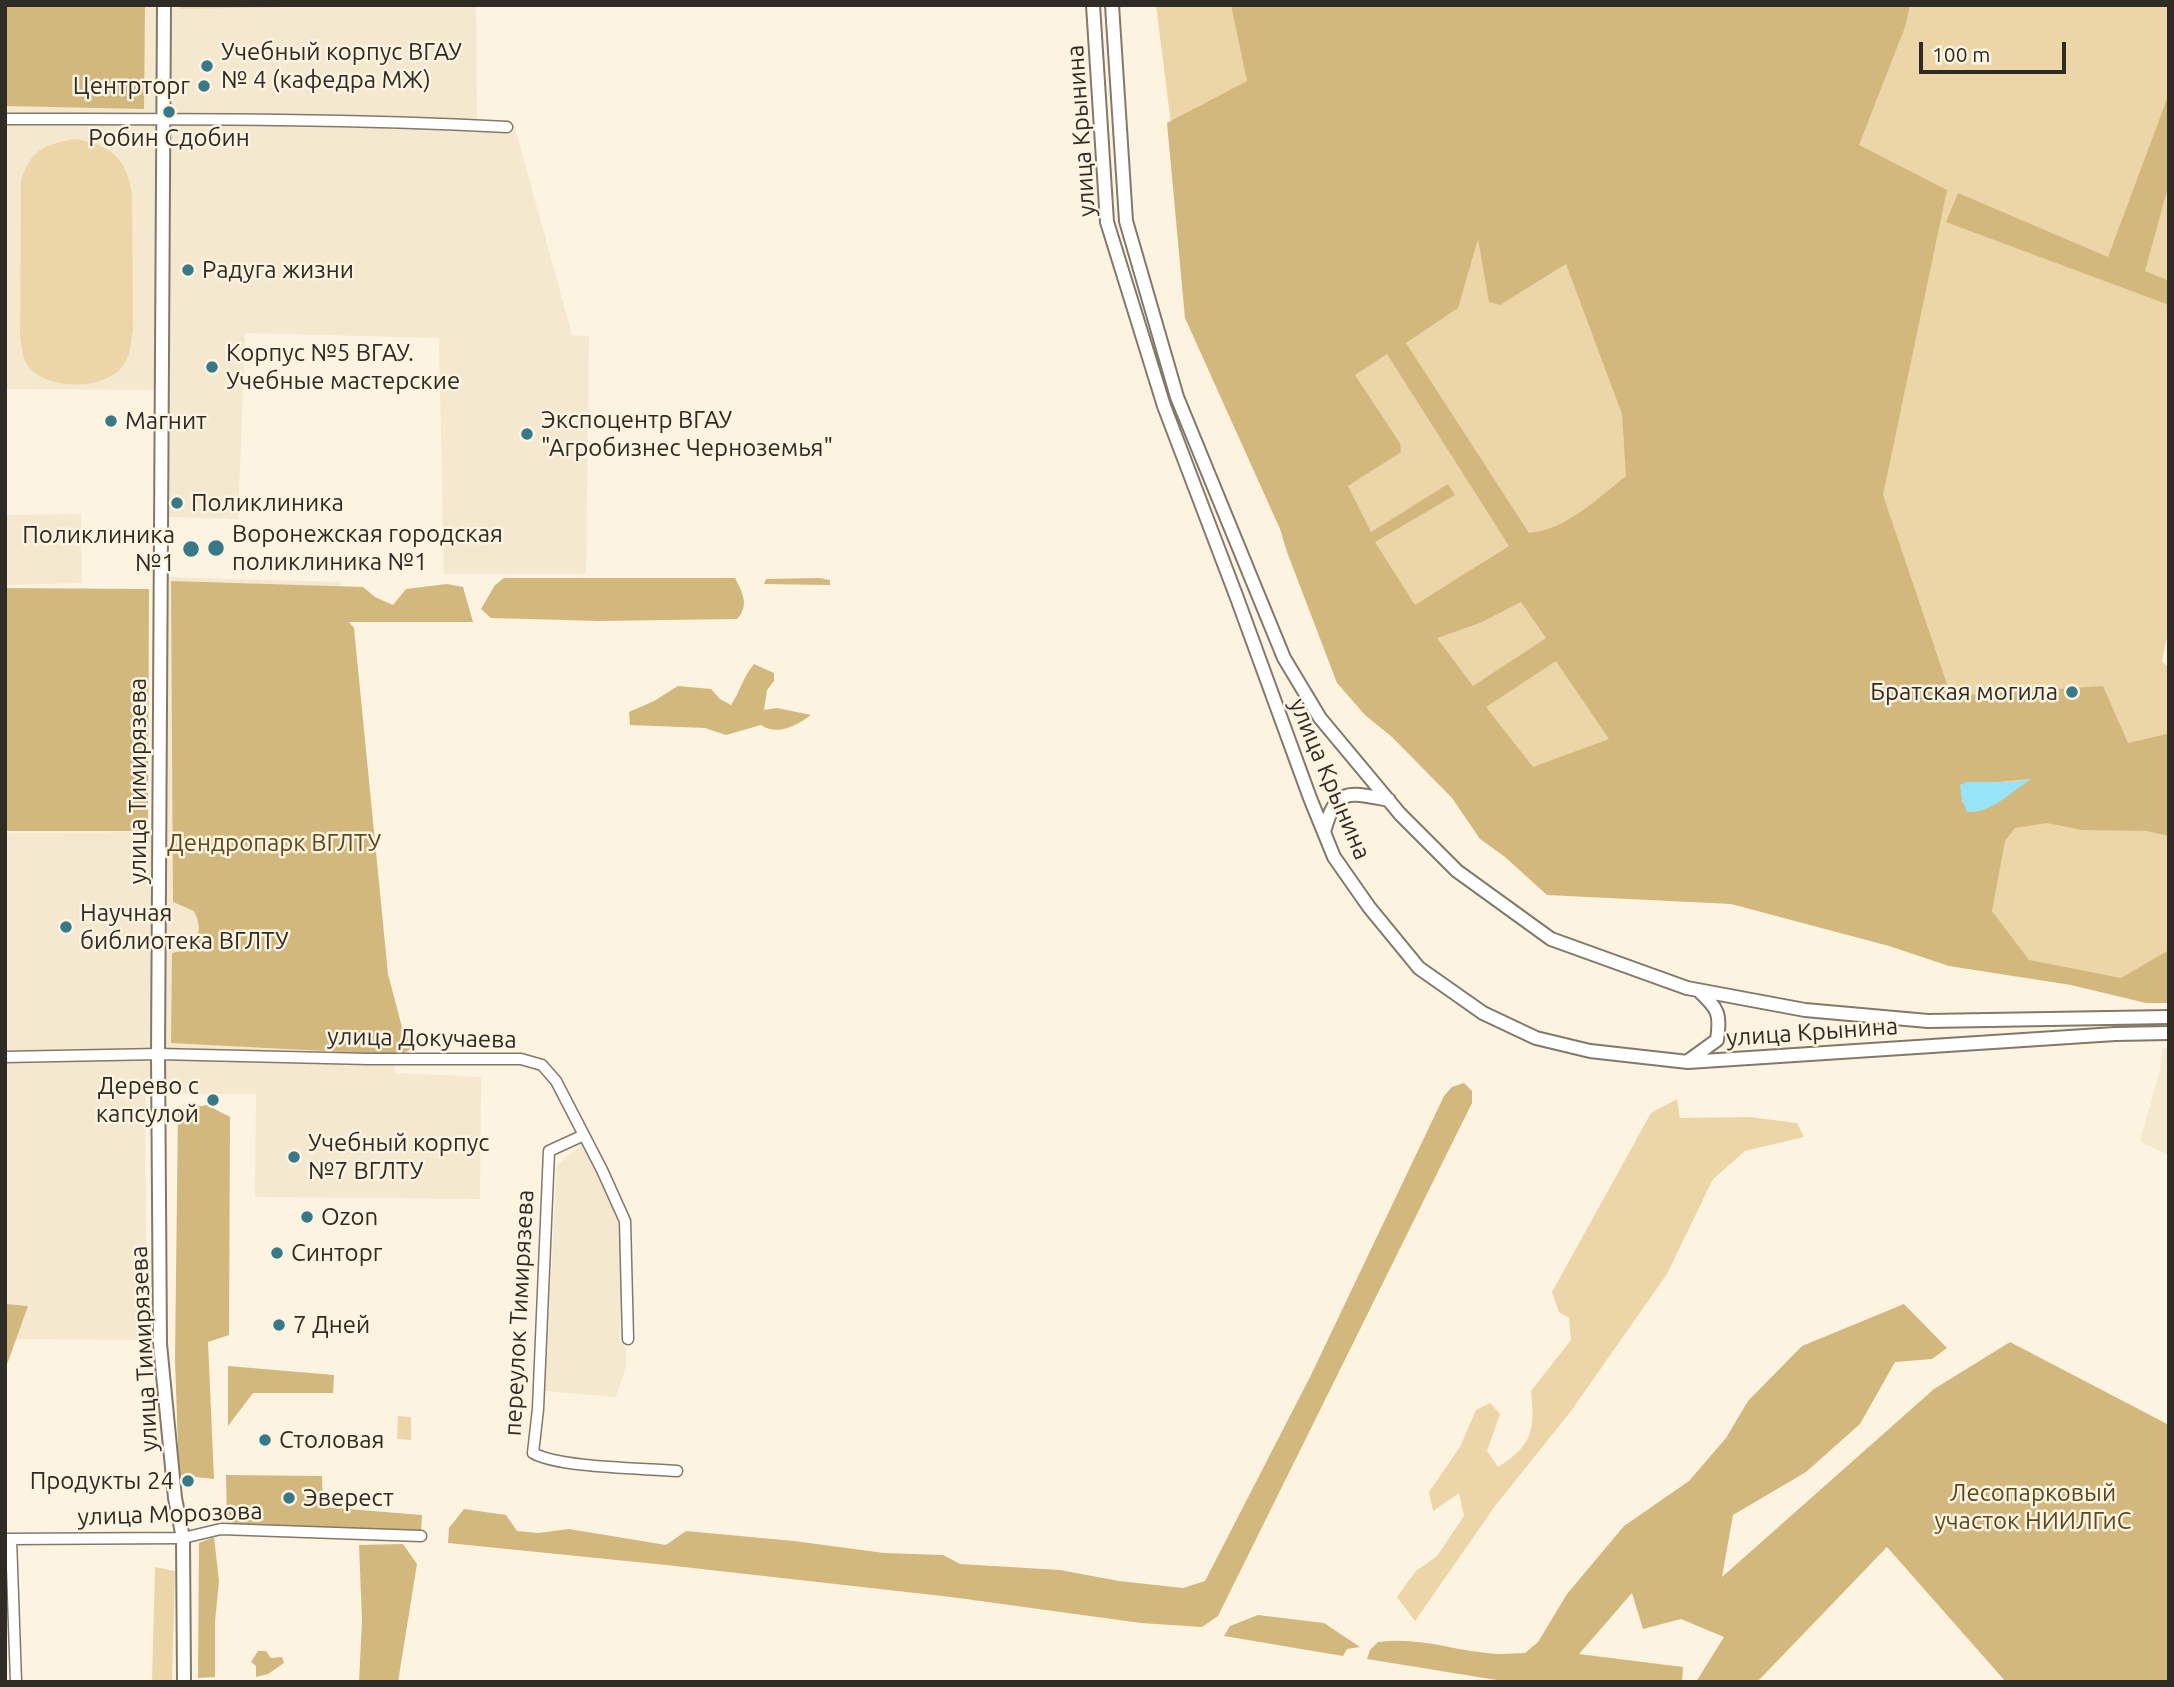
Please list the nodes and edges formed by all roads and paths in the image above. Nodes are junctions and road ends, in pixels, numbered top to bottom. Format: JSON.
{"nodes":[{"id":1,"x":164,"y":5,"type":"edge"},
{"id":2,"x":1093,"y":5,"type":"edge"},
{"id":3,"x":1112,"y":5,"type":"edge"},
{"id":4,"x":5,"y":119,"type":"edge"},
{"id":5,"x":163,"y":119,"type":"junction"},
{"id":6,"x":507,"y":127,"type":"dead end"},
{"id":7,"x":1389,"y":800,"type":"junction"},
{"id":8,"x":1324,"y":832,"type":"junction"},
{"id":9,"x":1697,"y":990,"type":"junction"},
{"id":10,"x":2169,"y":1017,"type":"edge"},
{"id":11,"x":2169,"y":1033,"type":"edge"},
{"id":12,"x":158,"y":1054,"type":"junction"},
{"id":13,"x":5,"y":1057,"type":"edge"},
{"id":14,"x":1688,"y":1062,"type":"junction"},
{"id":15,"x":584,"y":1135,"type":"junction"},
{"id":16,"x":628,"y":1339,"type":"dead end"},
{"id":17,"x":677,"y":1471,"type":"dead end"},
{"id":18,"x":421,"y":1536,"type":"dead end"},
{"id":19,"x":183,"y":1538,"type":"junction"},
{"id":20,"x":8,"y":1539,"type":"edge"},
{"id":21,"x":16,"y":1682,"type":"edge"},
{"id":22,"x":184,"y":1682,"type":"edge"}],
"edges":[{"from":1,"to":5,"type":"main road","name":"улица Тимирязева"},
{"from":2,"to":8,"type":"main road","name":"улица Крынина"},
{"from":3,"to":7,"type":"main road","name":"улица Крынина"},
{"from":4,"to":5,"type":"street"},
{"from":5,"to":6,"type":"street"},
{"from":5,"to":12,"type":"main road","name":"улица Тимирязева"},
{"from":7,"to":8,"type":"main road"},
{"from":7,"to":9,"type":"main road","name":"улица Крынина"},
{"from":8,"to":14,"type":"main road","name":"улица Крынина"},
{"from":9,"to":10,"type":"main road","name":"улица Крынина"},
{"from":9,"to":14,"type":"main road"},
{"from":11,"to":14,"type":"main road","name":"улица Крынина"},
{"from":12,"to":13,"type":"street","name":"улица Докучаева"},
{"from":12,"to":15,"type":"street","name":"улица Докучаева"},
{"from":12,"to":19,"type":"main road","name":"улица Тимирязева"},
{"from":15,"to":16,"type":"street","name":"улица Докучаева"},
{"from":15,"to":17,"type":"street","name":"переулок Тимирязева"},
{"from":18,"to":19,"type":"street","name":"улица Морозова"},
{"from":19,"to":20,"type":"street","name":"улица Морозова"},
{"from":19,"to":22,"type":"main road","name":"улица Тимирязева"},
{"from":20,"to":21,"type":"street"}]}
